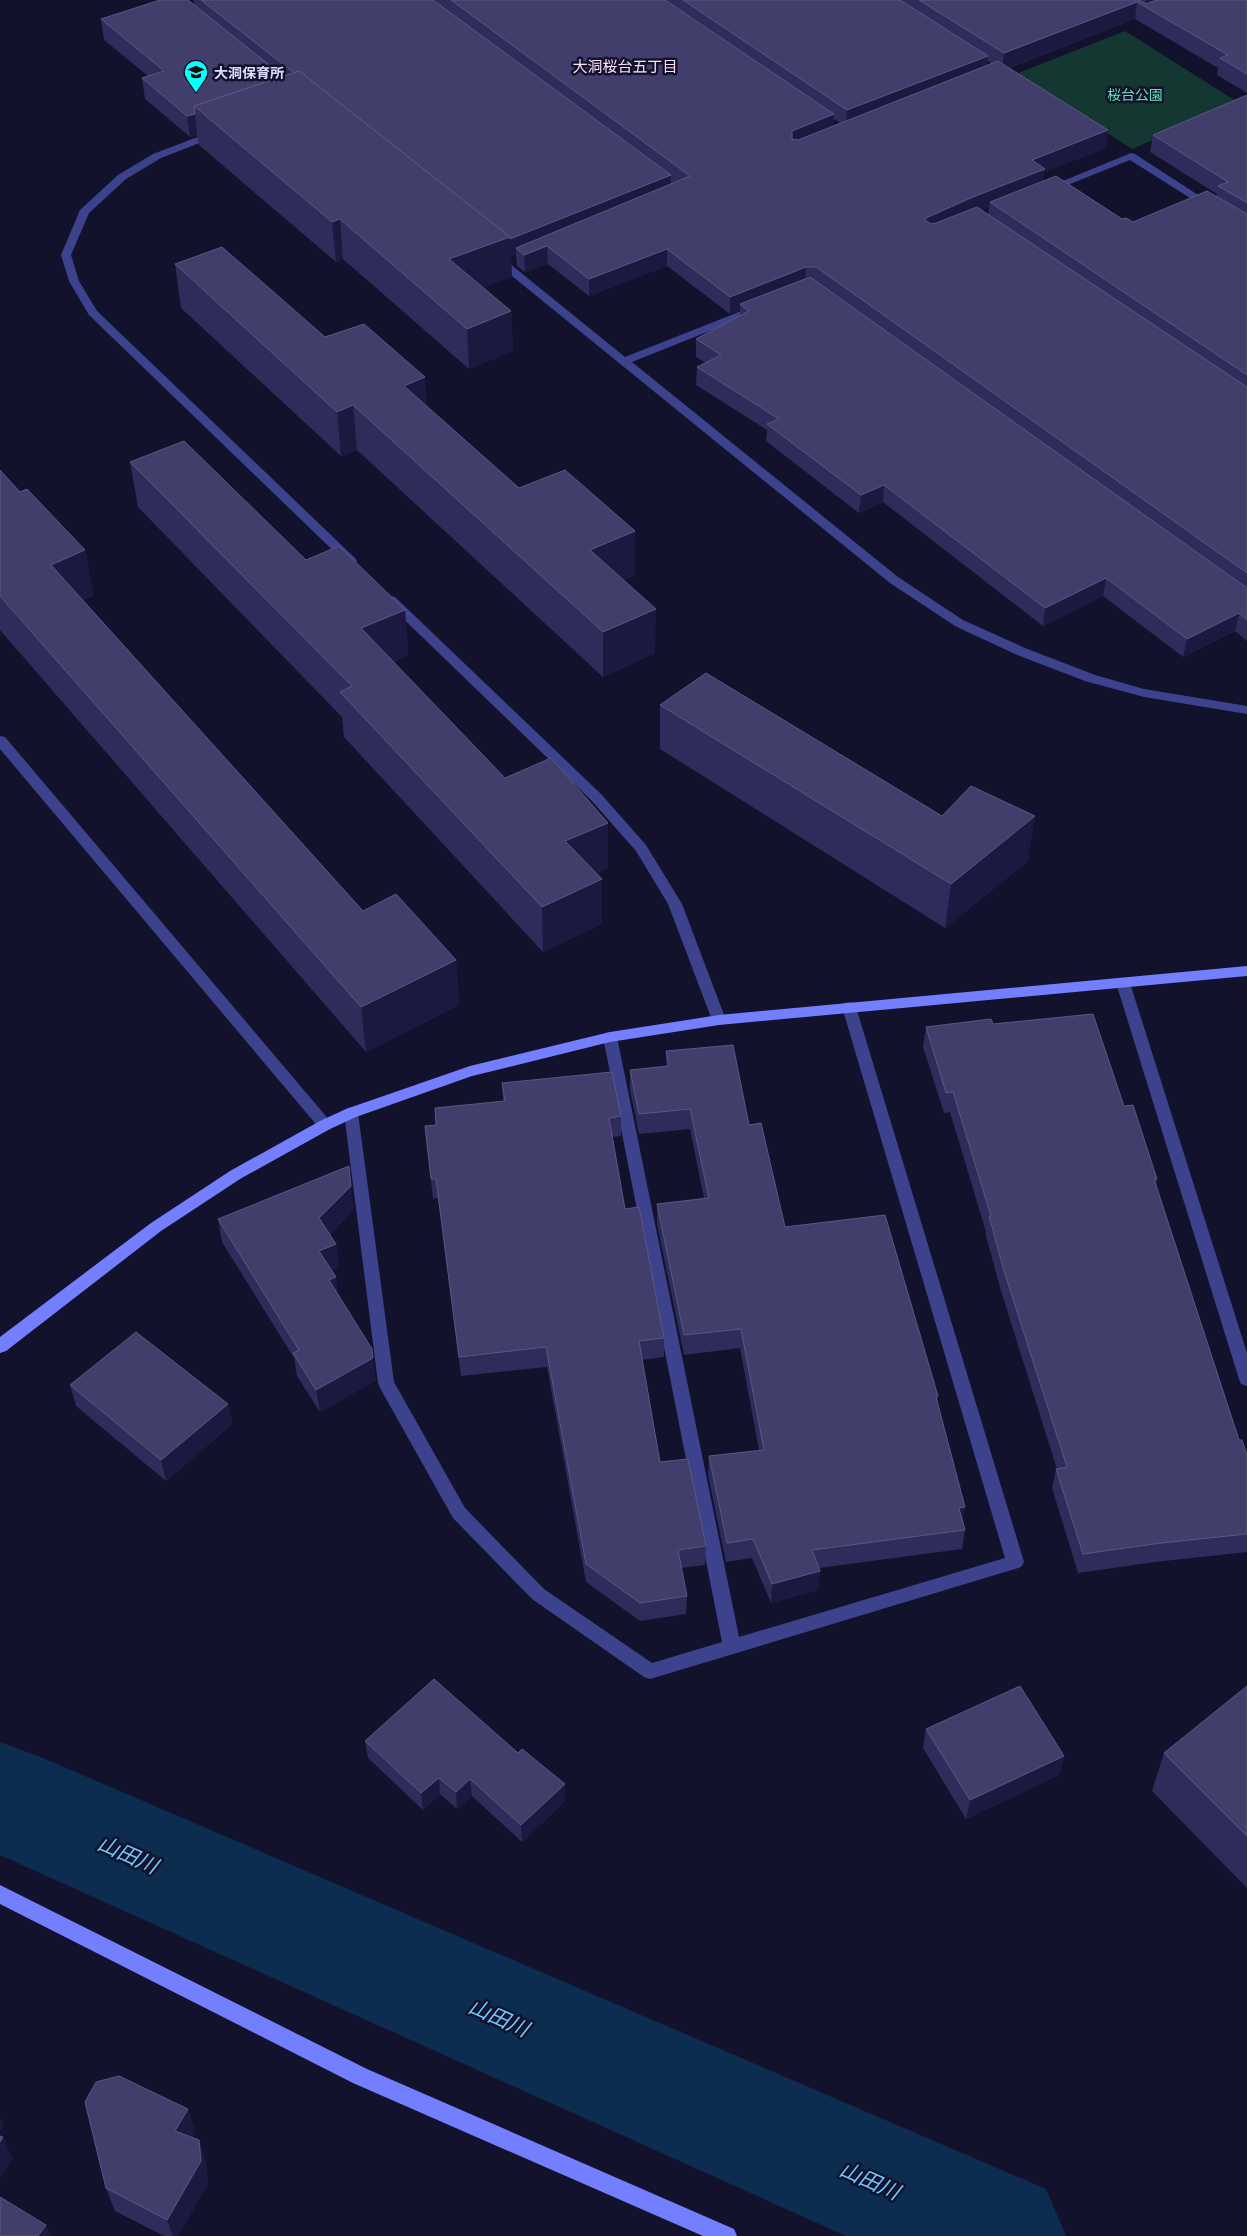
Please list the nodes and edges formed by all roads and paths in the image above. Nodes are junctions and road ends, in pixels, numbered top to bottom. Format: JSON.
{"nodes":[{"id":1,"x":224,"y":130,"type":"edge"},
{"id":2,"x":1040,"y":193,"type":"edge"},
{"id":3,"x":1222,"y":214,"type":"edge"},
{"id":4,"x":489,"y":252,"type":"edge"},
{"id":5,"x":773,"y":302,"type":"edge"},
{"id":6,"x":624,"y":362,"type":"junction"},
{"id":7,"x":359,"y":569,"type":"edge"},
{"id":8,"x":380,"y":589,"type":"edge"},
{"id":9,"x":1247,"y":710,"type":"edge"},
{"id":10,"x":0,"y":740,"type":"edge"},
{"id":11,"x":1247,"y":971,"type":"edge"},
{"id":12,"x":1123,"y":983,"type":"junction"},
{"id":13,"x":849,"y":1007,"type":"junction"},
{"id":14,"x":719,"y":1020,"type":"junction"},
{"id":15,"x":610,"y":1037,"type":"junction"},
{"id":16,"x":351,"y":1113,"type":"junction"},
{"id":17,"x":325,"y":1124,"type":"junction"},
{"id":18,"x":0,"y":1346,"type":"edge"},
{"id":19,"x":1247,"y":1379,"type":"edge"},
{"id":20,"x":732,"y":1646,"type":"junction"},
{"id":21,"x":0,"y":1894,"type":"edge"},
{"id":22,"x":727,"y":2236,"type":"edge"}],
"edges":[{"from":1,"to":7,"type":"street"},
{"from":2,"to":3,"type":"street"},
{"from":4,"to":6,"type":"street"},
{"from":5,"to":6,"type":"street"},
{"from":6,"to":9,"type":"street"},
{"from":8,"to":14,"type":"street"},
{"from":10,"to":17,"type":"street"},
{"from":11,"to":12,"type":"street"},
{"from":12,"to":13,"type":"street"},
{"from":12,"to":19,"type":"street"},
{"from":13,"to":14,"type":"street"},
{"from":13,"to":20,"type":"street"},
{"from":14,"to":15,"type":"street"},
{"from":15,"to":16,"type":"street"},
{"from":15,"to":20,"type":"street"},
{"from":16,"to":17,"type":"street"},
{"from":16,"to":20,"type":"street"},
{"from":17,"to":18,"type":"street"},
{"from":21,"to":22,"type":"street"}]}
